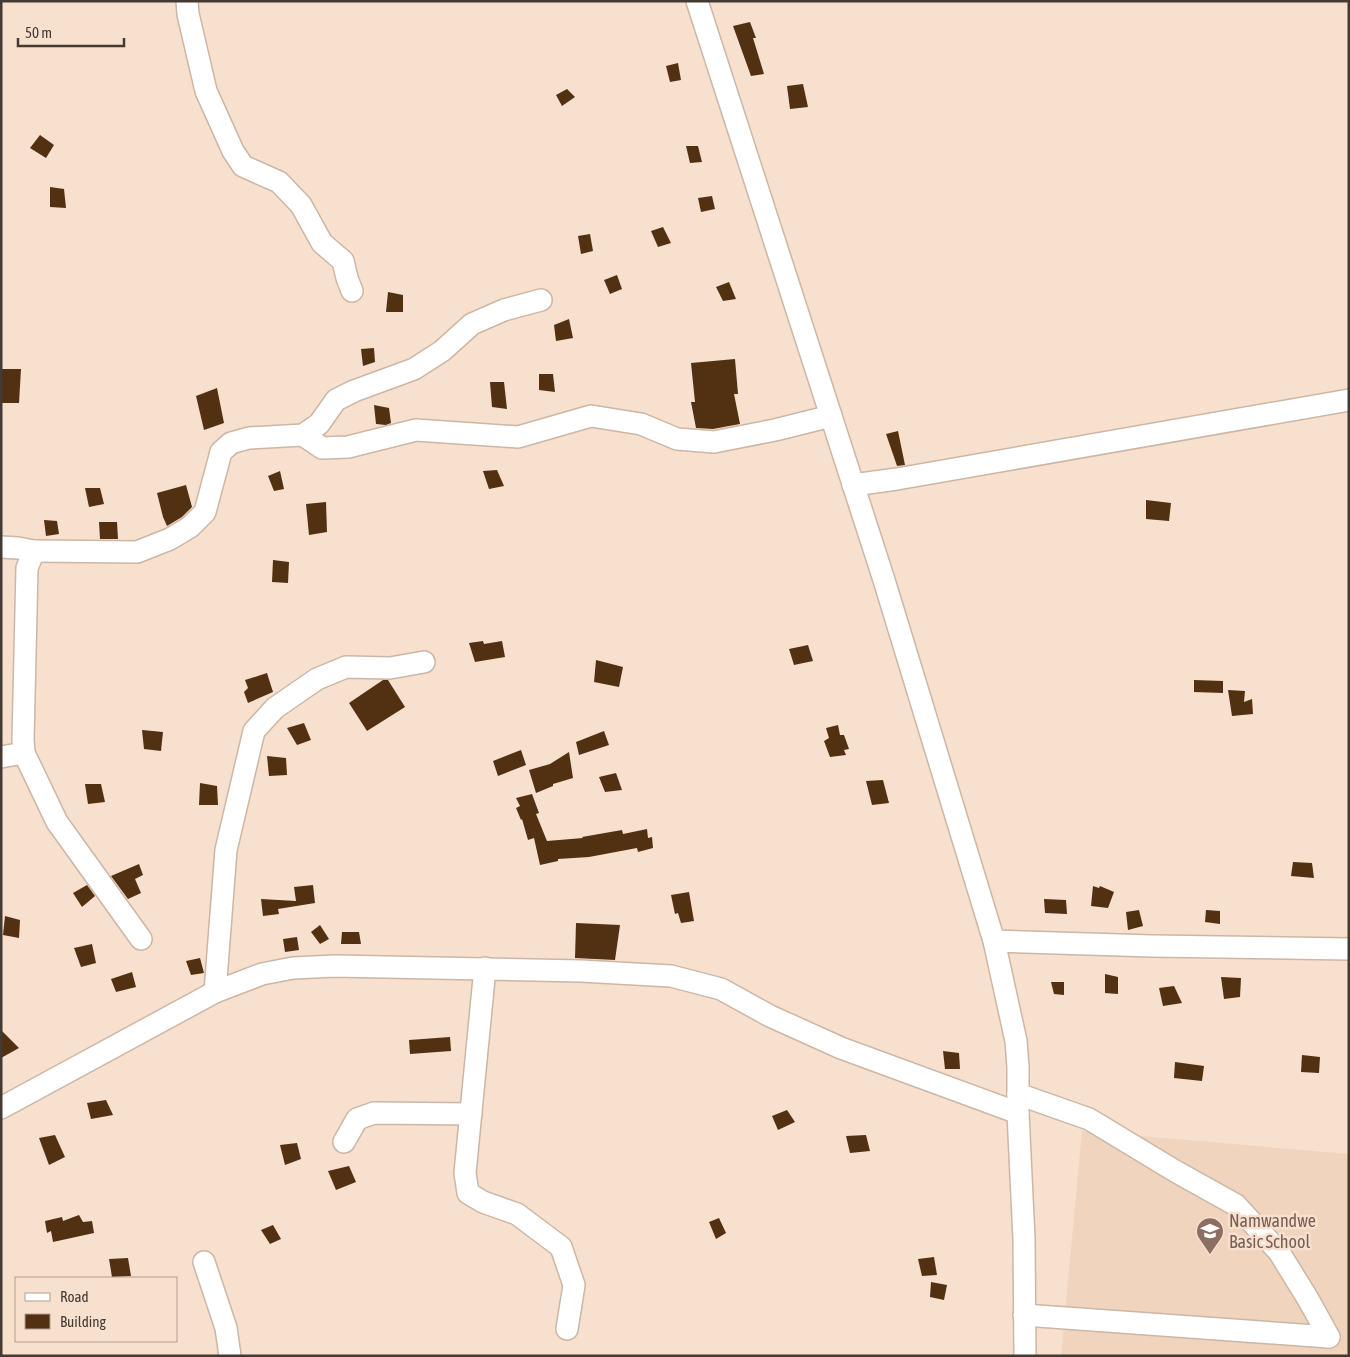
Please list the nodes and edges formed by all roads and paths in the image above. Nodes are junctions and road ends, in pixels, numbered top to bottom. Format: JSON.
{"nodes":[{"id":1,"x":187,"y":1,"type":"edge"},
{"id":2,"x":696,"y":1,"type":"edge"},
{"id":3,"x":352,"y":291,"type":"dead end"},
{"id":4,"x":541,"y":300,"type":"dead end"},
{"id":5,"x":1349,"y":400,"type":"edge"},
{"id":6,"x":831,"y":416,"type":"junction"},
{"id":7,"x":303,"y":435,"type":"junction"},
{"id":8,"x":854,"y":485,"type":"junction"},
{"id":9,"x":1,"y":547,"type":"edge"},
{"id":10,"x":34,"y":551,"type":"junction"},
{"id":11,"x":424,"y":662,"type":"dead end"},
{"id":12,"x":24,"y":753,"type":"junction"},
{"id":13,"x":1,"y":757,"type":"edge"},
{"id":14,"x":141,"y":938,"type":"dead end"},
{"id":15,"x":994,"y":941,"type":"junction"},
{"id":16,"x":1349,"y":949,"type":"edge"},
{"id":17,"x":485,"y":968,"type":"junction"},
{"id":18,"x":214,"y":992,"type":"junction"},
{"id":19,"x":1018,"y":1103,"type":"junction"},
{"id":20,"x":1,"y":1108,"type":"edge"},
{"id":21,"x":471,"y":1114,"type":"junction"},
{"id":22,"x":344,"y":1142,"type":"dead end"},
{"id":23,"x":204,"y":1262,"type":"dead end"},
{"id":24,"x":1024,"y":1315,"type":"junction"},
{"id":25,"x":568,"y":1329,"type":"dead end"},
{"id":26,"x":230,"y":1356,"type":"edge"},
{"id":27,"x":1025,"y":1356,"type":"edge"}],
"edges":[{"from":1,"to":3,"type":"street"},
{"from":2,"to":6,"type":"street"},
{"from":4,"to":7,"type":"street"},
{"from":5,"to":8,"type":"street"},
{"from":6,"to":7,"type":"street"},
{"from":6,"to":8,"type":"street"},
{"from":7,"to":10,"type":"street"},
{"from":8,"to":15,"type":"street"},
{"from":9,"to":10,"type":"street"},
{"from":10,"to":12,"type":"street"},
{"from":11,"to":18,"type":"street"},
{"from":12,"to":13,"type":"street"},
{"from":12,"to":14,"type":"street"},
{"from":15,"to":16,"type":"street"},
{"from":15,"to":19,"type":"street"},
{"from":17,"to":18,"type":"street"},
{"from":17,"to":19,"type":"street"},
{"from":17,"to":21,"type":"street"},
{"from":18,"to":20,"type":"street"},
{"from":19,"to":24,"type":"street"},
{"from":19,"to":24,"type":"street"},
{"from":21,"to":22,"type":"street"},
{"from":21,"to":25,"type":"street"},
{"from":23,"to":26,"type":"street"},
{"from":24,"to":27,"type":"street"}]}
